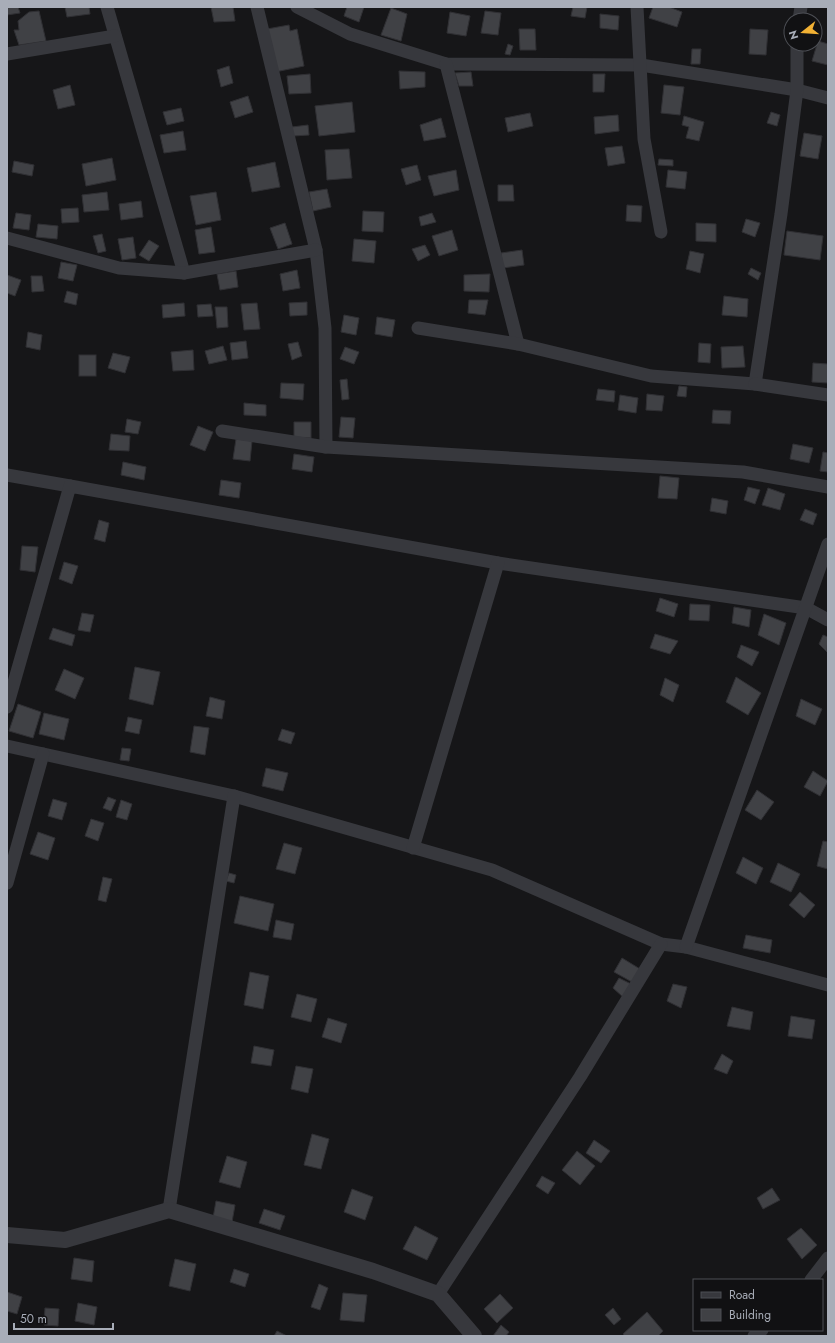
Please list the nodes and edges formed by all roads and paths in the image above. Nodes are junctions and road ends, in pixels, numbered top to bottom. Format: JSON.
{"nodes":[{"id":1,"x":107,"y":7,"type":"edge"},
{"id":2,"x":258,"y":7,"type":"edge"},
{"id":3,"x":297,"y":7,"type":"edge"},
{"id":4,"x":637,"y":7,"type":"edge"},
{"id":5,"x":115,"y":36,"type":"junction"},
{"id":6,"x":797,"y":52,"type":"edge"},
{"id":7,"x":7,"y":54,"type":"edge"},
{"id":8,"x":446,"y":64,"type":"junction"},
{"id":9,"x":641,"y":65,"type":"junction"},
{"id":10,"x":797,"y":90,"type":"junction"},
{"id":11,"x":828,"y":98,"type":"edge"},
{"id":12,"x":660,"y":232,"type":"dead end"},
{"id":13,"x":7,"y":238,"type":"edge"},
{"id":14,"x":316,"y":250,"type":"junction"},
{"id":15,"x":184,"y":273,"type":"junction"},
{"id":16,"x":418,"y":328,"type":"dead end"},
{"id":17,"x":518,"y":344,"type":"junction"},
{"id":18,"x":755,"y":384,"type":"junction"},
{"id":19,"x":828,"y":395,"type":"edge"},
{"id":20,"x":222,"y":431,"type":"dead end"},
{"id":21,"x":326,"y":447,"type":"junction"},
{"id":22,"x":7,"y":475,"type":"edge"},
{"id":23,"x":70,"y":486,"type":"junction"},
{"id":24,"x":828,"y":487,"type":"edge"},
{"id":25,"x":828,"y":544,"type":"edge"},
{"id":26,"x":498,"y":563,"type":"junction"},
{"id":27,"x":806,"y":608,"type":"junction"},
{"id":28,"x":828,"y":620,"type":"edge"},
{"id":29,"x":7,"y":706,"type":"edge"},
{"id":30,"x":7,"y":746,"type":"edge"},
{"id":31,"x":43,"y":754,"type":"junction"},
{"id":32,"x":234,"y":796,"type":"junction"},
{"id":33,"x":413,"y":848,"type":"junction"},
{"id":34,"x":7,"y":883,"type":"edge"},
{"id":35,"x":661,"y":944,"type":"junction"},
{"id":36,"x":686,"y":947,"type":"junction"},
{"id":37,"x":828,"y":984,"type":"edge"},
{"id":38,"x":169,"y":1210,"type":"junction"},
{"id":39,"x":7,"y":1236,"type":"edge"},
{"id":40,"x":828,"y":1258,"type":"edge"},
{"id":41,"x":812,"y":1279,"type":"edge"},
{"id":42,"x":438,"y":1294,"type":"junction"},
{"id":43,"x":474,"y":1336,"type":"edge"}],
"edges":[{"from":1,"to":5,"type":"street"},
{"from":2,"to":14,"type":"street"},
{"from":3,"to":8,"type":"street"},
{"from":4,"to":9,"type":"street"},
{"from":5,"to":7,"type":"street"},
{"from":5,"to":15,"type":"street"},
{"from":6,"to":10,"type":"street"},
{"from":8,"to":9,"type":"street"},
{"from":8,"to":17,"type":"street"},
{"from":9,"to":10,"type":"street"},
{"from":9,"to":12,"type":"street"},
{"from":10,"to":11,"type":"street"},
{"from":10,"to":18,"type":"street"},
{"from":13,"to":15,"type":"street"},
{"from":14,"to":15,"type":"street"},
{"from":14,"to":21,"type":"street"},
{"from":16,"to":17,"type":"street"},
{"from":17,"to":18,"type":"street"},
{"from":18,"to":19,"type":"street"},
{"from":20,"to":21,"type":"street"},
{"from":21,"to":24,"type":"street"},
{"from":22,"to":23,"type":"street"},
{"from":23,"to":26,"type":"street"},
{"from":23,"to":29,"type":"street"},
{"from":25,"to":27,"type":"street"},
{"from":26,"to":27,"type":"street"},
{"from":26,"to":33,"type":"street"},
{"from":27,"to":28,"type":"street"},
{"from":27,"to":36,"type":"street"},
{"from":30,"to":31,"type":"street"},
{"from":31,"to":32,"type":"street"},
{"from":31,"to":34,"type":"street"},
{"from":32,"to":33,"type":"street"},
{"from":32,"to":38,"type":"street"},
{"from":33,"to":35,"type":"street"},
{"from":35,"to":36,"type":"street"},
{"from":35,"to":42,"type":"street"},
{"from":36,"to":37,"type":"street"},
{"from":38,"to":39,"type":"street"},
{"from":38,"to":42,"type":"street"},
{"from":40,"to":41,"type":"street"},
{"from":42,"to":43,"type":"street"}]}
